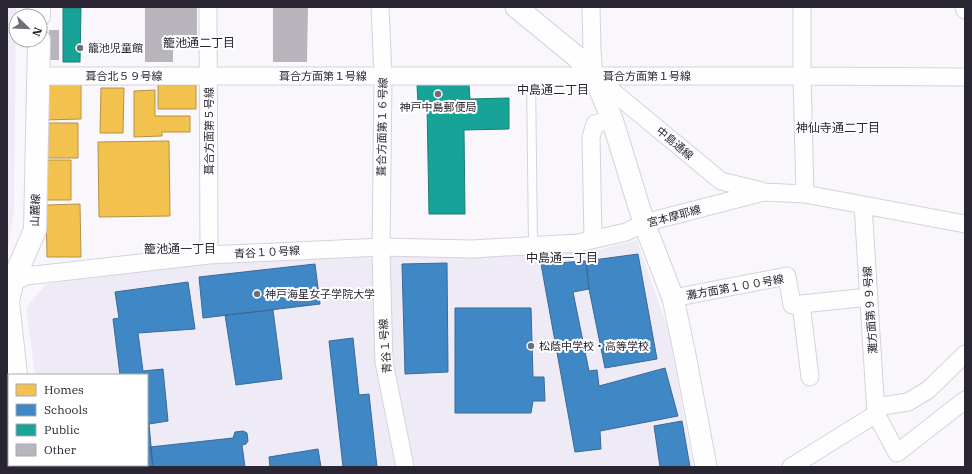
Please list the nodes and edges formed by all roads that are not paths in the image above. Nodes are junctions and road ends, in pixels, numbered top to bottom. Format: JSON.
{"nodes":[{"id":1,"x":208,"y":7,"type":"edge"},
{"id":2,"x":380,"y":7,"type":"edge"},
{"id":3,"x":516,"y":7,"type":"edge"},
{"id":4,"x":591,"y":7,"type":"edge"},
{"id":5,"x":802,"y":7,"type":"edge"},
{"id":6,"x":964,"y":7,"type":"edge"},
{"id":7,"x":965,"y":10,"type":"edge"},
{"id":8,"x":39,"y":48,"type":"edge"},
{"id":9,"x":39,"y":76,"type":"junction"},
{"id":10,"x":209,"y":76,"type":"junction"},
{"id":11,"x":383,"y":76,"type":"junction"},
{"id":12,"x":531,"y":76,"type":"junction"},
{"id":13,"x":594,"y":76,"type":"junction"},
{"id":14,"x":802,"y":76,"type":"junction"},
{"id":15,"x":965,"y":77,"type":"edge"},
{"id":16,"x":612,"y":119,"type":"junction"},
{"id":17,"x":764,"y":192,"type":"junction"},
{"id":18,"x":805,"y":194,"type":"junction"},
{"id":19,"x":863,"y":206,"type":"junction"},
{"id":20,"x":644,"y":223,"type":"junction"},
{"id":21,"x":965,"y":224,"type":"edge"},
{"id":22,"x":593,"y":239,"type":"junction"},
{"id":23,"x":533,"y":245,"type":"junction"},
{"id":24,"x":381,"y":246,"type":"junction"},
{"id":25,"x":209,"y":255,"type":"junction"},
{"id":26,"x":9,"y":283,"type":"edge"},
{"id":27,"x":869,"y":297,"type":"junction"},
{"id":28,"x":673,"y":298,"type":"junction"},
{"id":29,"x":801,"y":304,"type":"junction"},
{"id":30,"x":965,"y":354,"type":"edge"},
{"id":31,"x":16,"y":374,"type":"edge"},
{"id":32,"x":810,"y":377,"type":"dead end"},
{"id":33,"x":965,"y":400,"type":"edge"},
{"id":34,"x":876,"y":410,"type":"junction"},
{"id":35,"x":405,"y":467,"type":"edge"},
{"id":36,"x":706,"y":467,"type":"edge"},
{"id":37,"x":790,"y":467,"type":"edge"}],
"edges":[{"from":1,"to":10,"type":"street","name":"葺合方面第５号線"},
{"from":2,"to":11,"type":"street","name":"葺合方面第１６号線"},
{"from":3,"to":13,"type":"street"},
{"from":4,"to":13,"type":"street"},
{"from":5,"to":14,"type":"street"},
{"from":6,"to":7,"type":"street"},
{"from":8,"to":9,"type":"main road","name":"山麓線"},
{"from":9,"to":10,"type":"street","name":"葺合北５９号線"},
{"from":9,"to":26,"type":"main road","name":"山麓線"},
{"from":10,"to":11,"type":"street","name":"葺合方面第１号線"},
{"from":10,"to":25,"type":"street","name":"葺合方面第５号線"},
{"from":11,"to":12,"type":"street","name":"葺合方面第１号線"},
{"from":11,"to":24,"type":"street","name":"葺合方面第１６号線"},
{"from":12,"to":13,"type":"street","name":"葺合方面第１号線"},
{"from":12,"to":23,"type":"lane"},
{"from":13,"to":14,"type":"street","name":"葺合方面第１号線"},
{"from":13,"to":16,"type":"street"},
{"from":13,"to":17,"type":"street","name":"中島通線"},
{"from":14,"to":15,"type":"street","name":"葺合方面第１号線"},
{"from":14,"to":18,"type":"street"},
{"from":16,"to":20,"type":"street"},
{"from":16,"to":22,"type":"street"},
{"from":17,"to":18,"type":"street","name":"宮本摩耶線"},
{"from":17,"to":20,"type":"street","name":"宮本摩耶線"},
{"from":18,"to":19,"type":"street","name":"宮本摩耶線"},
{"from":19,"to":21,"type":"street","name":"宮本摩耶線"},
{"from":19,"to":27,"type":"street","name":"灘方面第９９号線"},
{"from":20,"to":22,"type":"street","name":"宮本摩耶線"},
{"from":20,"to":28,"type":"street"},
{"from":22,"to":23,"type":"street","name":"宮本摩耶線"},
{"from":23,"to":24,"type":"street","name":"宮本摩耶線"},
{"from":24,"to":25,"type":"street","name":"青谷１０号線"},
{"from":24,"to":35,"type":"street","name":"青谷１号線"},
{"from":25,"to":26,"type":"street","name":"青谷１０号線"},
{"from":26,"to":31,"type":"main road","name":"山麓線"},
{"from":27,"to":29,"type":"street"},
{"from":27,"to":34,"type":"street","name":"灘方面第９９号線"},
{"from":28,"to":29,"type":"street","name":"灘方面第１００号線"},
{"from":28,"to":36,"type":"street"},
{"from":29,"to":32,"type":"street"},
{"from":30,"to":34,"type":"street"},
{"from":33,"to":34,"type":"street"},
{"from":34,"to":37,"type":"street"}]}
